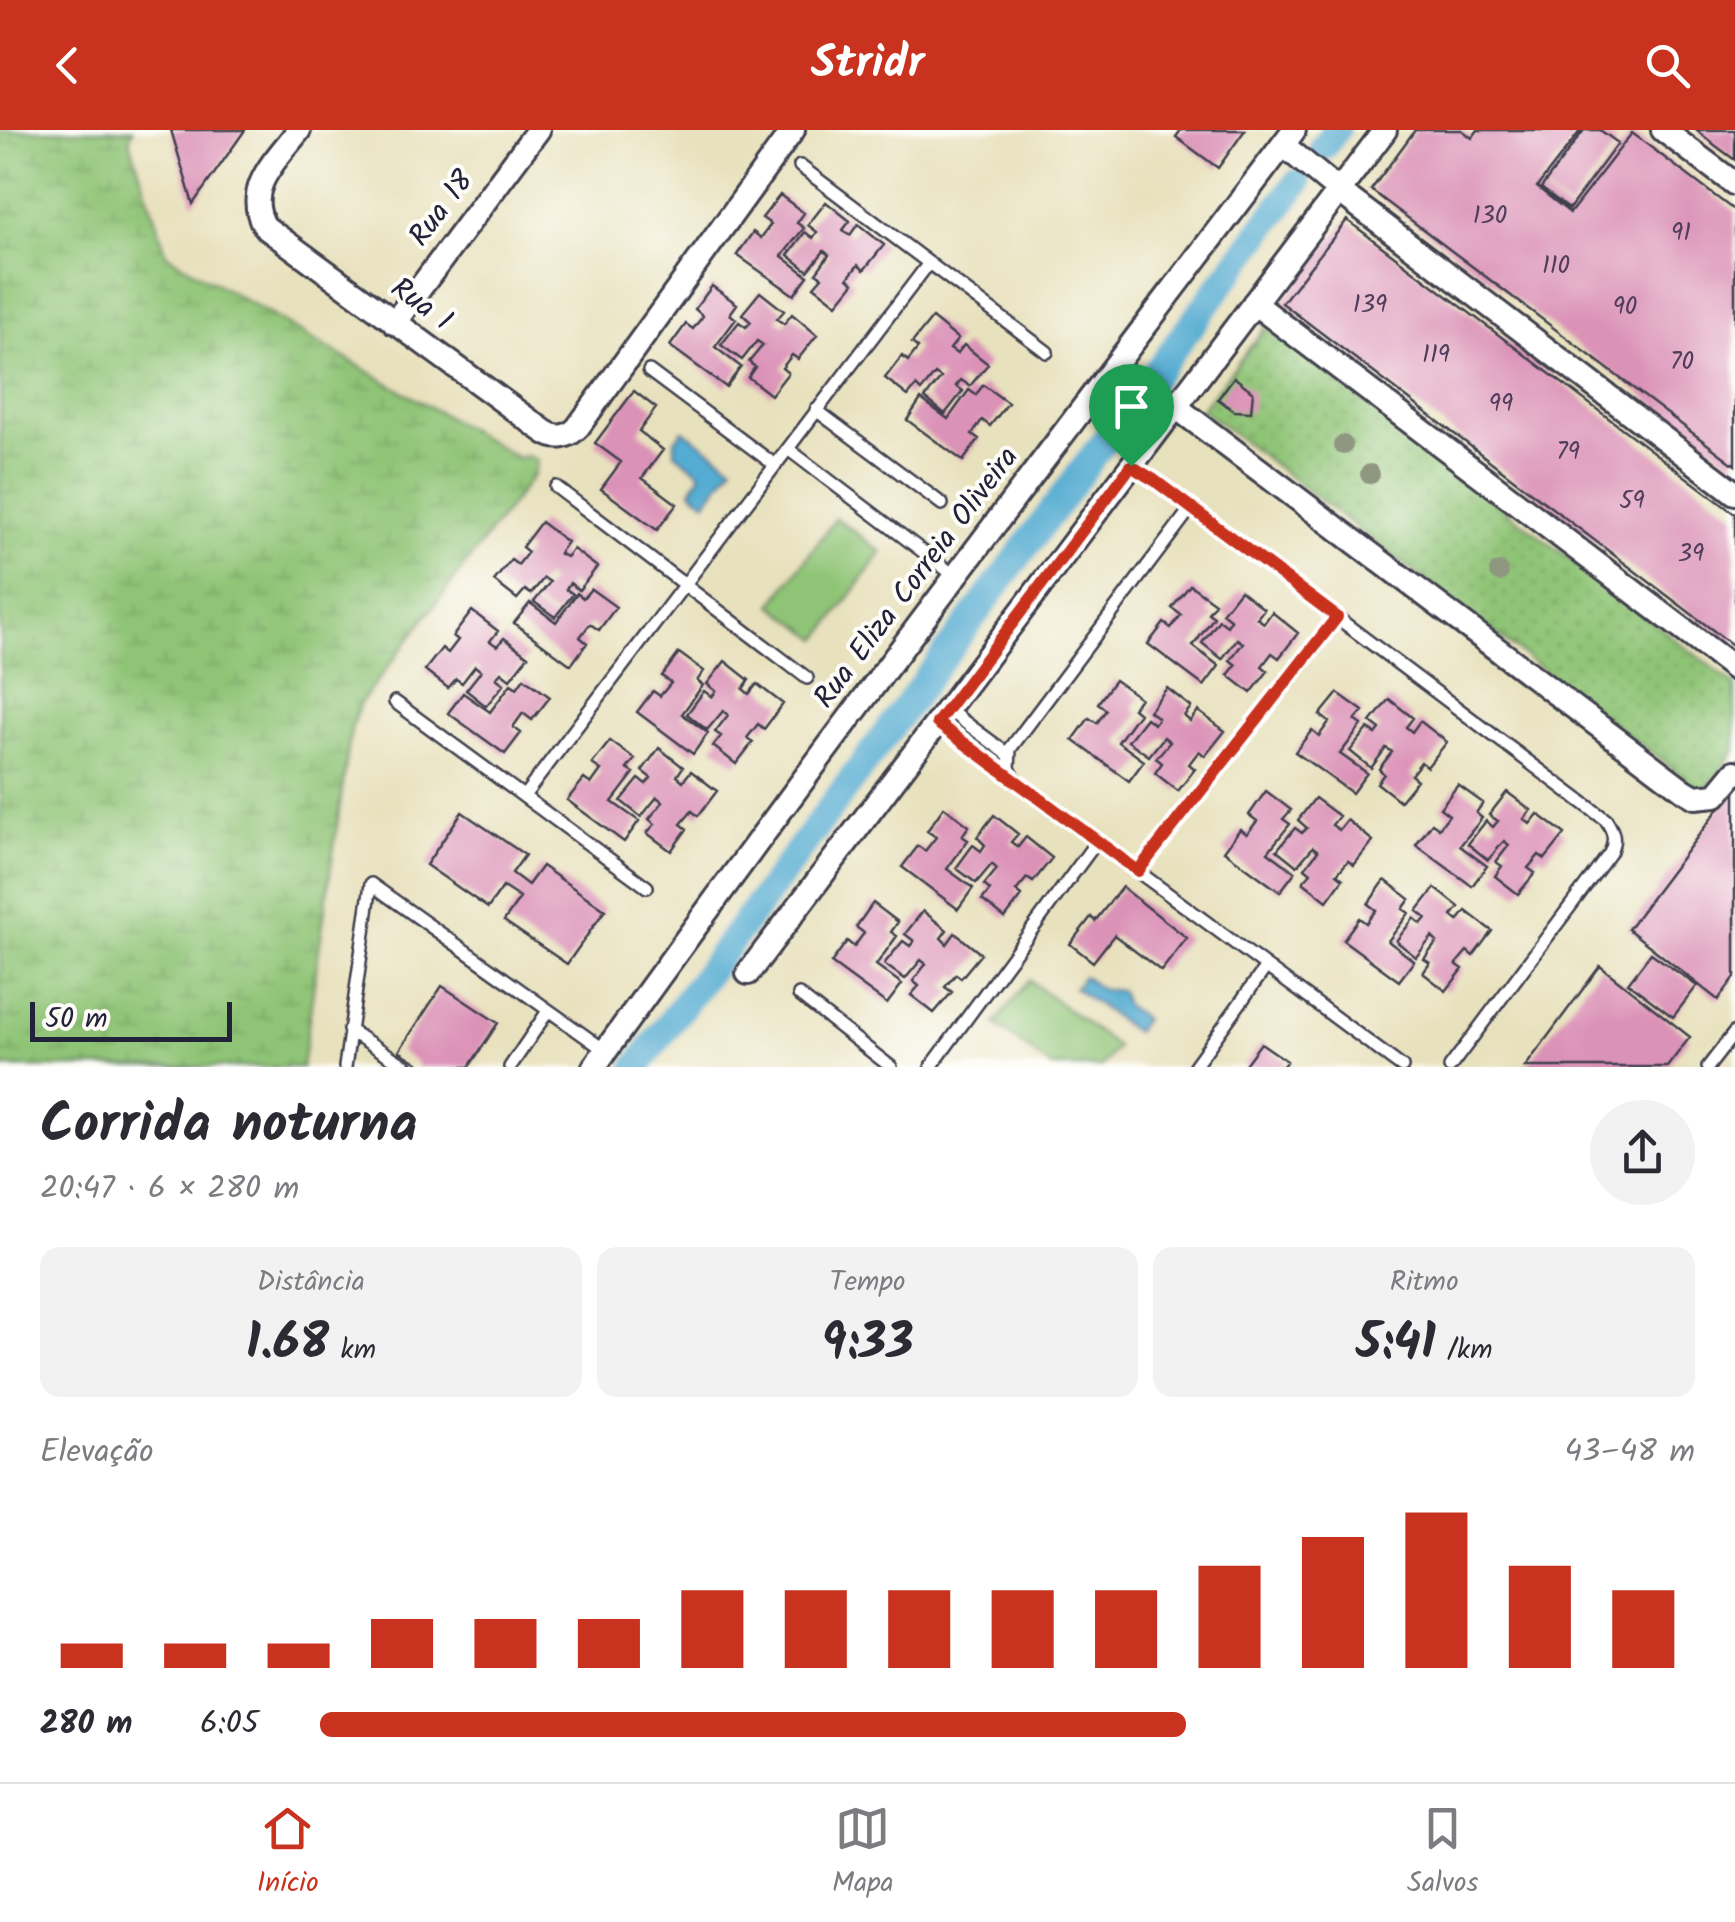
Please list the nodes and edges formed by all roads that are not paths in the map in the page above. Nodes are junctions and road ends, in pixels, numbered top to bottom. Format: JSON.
{"nodes":[{"id":1,"x":300,"y":130,"type":"edge"},
{"id":2,"x":538,"y":130,"type":"edge"},
{"id":3,"x":793,"y":130,"type":"edge"},
{"id":4,"x":1385,"y":130,"type":"edge"},
{"id":5,"x":1663,"y":130,"type":"edge"},
{"id":6,"x":1288,"y":137,"type":"edge"},
{"id":7,"x":800,"y":166,"type":"dead end"},
{"id":8,"x":1735,"y":184,"type":"edge"},
{"id":9,"x":1338,"y":191,"type":"junction"},
{"id":10,"x":928,"y":262,"type":"junction"},
{"id":11,"x":1254,"y":303,"type":"junction"},
{"id":12,"x":394,"y":323,"type":"junction"},
{"id":13,"x":1047,"y":352,"type":"dead end"},
{"id":14,"x":649,"y":371,"type":"dead end"},
{"id":15,"x":1176,"y":407,"type":"junction"},
{"id":16,"x":816,"y":410,"type":"junction"},
{"id":17,"x":788,"y":448,"type":"junction"},
{"id":18,"x":775,"y":465,"type":"junction"},
{"id":19,"x":1131,"y":466,"type":"junction"},
{"id":20,"x":556,"y":487,"type":"dead end"},
{"id":21,"x":1735,"y":494,"type":"edge"},
{"id":22,"x":942,"y":504,"type":"dead end"},
{"id":23,"x":1191,"y":508,"type":"junction"},
{"id":24,"x":955,"y":576,"type":"junction"},
{"id":25,"x":685,"y":584,"type":"junction"},
{"id":26,"x":1337,"y":617,"type":"junction"},
{"id":27,"x":1735,"y":670,"type":"edge"},
{"id":28,"x":807,"y":678,"type":"dead end"},
{"id":29,"x":395,"y":702,"type":"dead end"},
{"id":30,"x":942,"y":716,"type":"junction"},
{"id":31,"x":1009,"y":755,"type":"junction"},
{"id":32,"x":1014,"y":778,"type":"junction"},
{"id":33,"x":1729,"y":780,"type":"edge"},
{"id":34,"x":524,"y":796,"type":"junction"},
{"id":35,"x":1097,"y":841,"type":"junction"},
{"id":36,"x":1138,"y":871,"type":"junction"},
{"id":37,"x":646,"y":888,"type":"dead end"},
{"id":38,"x":1266,"y":967,"type":"junction"},
{"id":39,"x":748,"y":974,"type":"dead end"},
{"id":40,"x":799,"y":995,"type":"dead end"},
{"id":41,"x":548,"y":1011,"type":"junction"},
{"id":42,"x":350,"y":1030,"type":"junction"},
{"id":43,"x":1735,"y":1032,"type":"edge"},
{"id":44,"x":600,"y":1059,"type":"edge"},
{"id":45,"x":345,"y":1067,"type":"edge"},
{"id":46,"x":406,"y":1067,"type":"edge"},
{"id":47,"x":510,"y":1067,"type":"edge"},
{"id":48,"x":891,"y":1067,"type":"edge"},
{"id":49,"x":931,"y":1067,"type":"edge"},
{"id":50,"x":1194,"y":1067,"type":"edge"},
{"id":51,"x":1402,"y":1067,"type":"edge"},
{"id":52,"x":1450,"y":1067,"type":"edge"},
{"id":53,"x":1708,"y":1067,"type":"edge"}],
"edges":[{"from":1,"to":12,"type":"street","name":"Rua 1"},
{"from":2,"to":12,"type":"street","name":"Rua 18"},
{"from":3,"to":12,"type":"street","name":"Rua 1"},
{"from":4,"to":9,"type":"street"},
{"from":5,"to":8,"type":"street"},
{"from":6,"to":9,"type":"street"},
{"from":6,"to":24,"type":"street","name":"Rua Eliza Correia Oliveira"},
{"from":7,"to":10,"type":"lane"},
{"from":9,"to":11,"type":"street"},
{"from":9,"to":21,"type":"street"},
{"from":10,"to":13,"type":"lane"},
{"from":10,"to":16,"type":"lane"},
{"from":11,"to":15,"type":"street"},
{"from":11,"to":27,"type":"street"},
{"from":14,"to":18,"type":"lane"},
{"from":15,"to":19,"type":"street"},
{"from":15,"to":33,"type":"street"},
{"from":16,"to":17,"type":"lane"},
{"from":16,"to":22,"type":"lane"},
{"from":17,"to":18,"type":"lane"},
{"from":17,"to":24,"type":"lane"},
{"from":18,"to":25,"type":"lane"},
{"from":19,"to":23,"type":"lane"},
{"from":19,"to":30,"type":"street"},
{"from":20,"to":25,"type":"lane"},
{"from":23,"to":26,"type":"lane"},
{"from":23,"to":31,"type":"lane"},
{"from":24,"to":44,"type":"street","name":"Rua Eliza Correia Oliveira"},
{"from":25,"to":28,"type":"lane"},
{"from":25,"to":34,"type":"lane"},
{"from":26,"to":36,"type":"lane"},
{"from":26,"to":52,"type":"lane"},
{"from":29,"to":34,"type":"lane"},
{"from":30,"to":31,"type":"lane"},
{"from":30,"to":32,"type":"lane"},
{"from":30,"to":39,"type":"street"},
{"from":31,"to":32,"type":"lane"},
{"from":32,"to":35,"type":"lane"},
{"from":34,"to":37,"type":"lane"},
{"from":35,"to":36,"type":"lane"},
{"from":35,"to":49,"type":"lane"},
{"from":36,"to":38,"type":"lane"},
{"from":38,"to":50,"type":"lane"},
{"from":38,"to":51,"type":"lane"},
{"from":40,"to":48,"type":"lane"},
{"from":41,"to":42,"type":"lane"},
{"from":41,"to":44,"type":"lane"},
{"from":41,"to":47,"type":"lane"},
{"from":42,"to":45,"type":"lane"},
{"from":42,"to":46,"type":"lane"},
{"from":43,"to":53,"type":"lane"}]}
